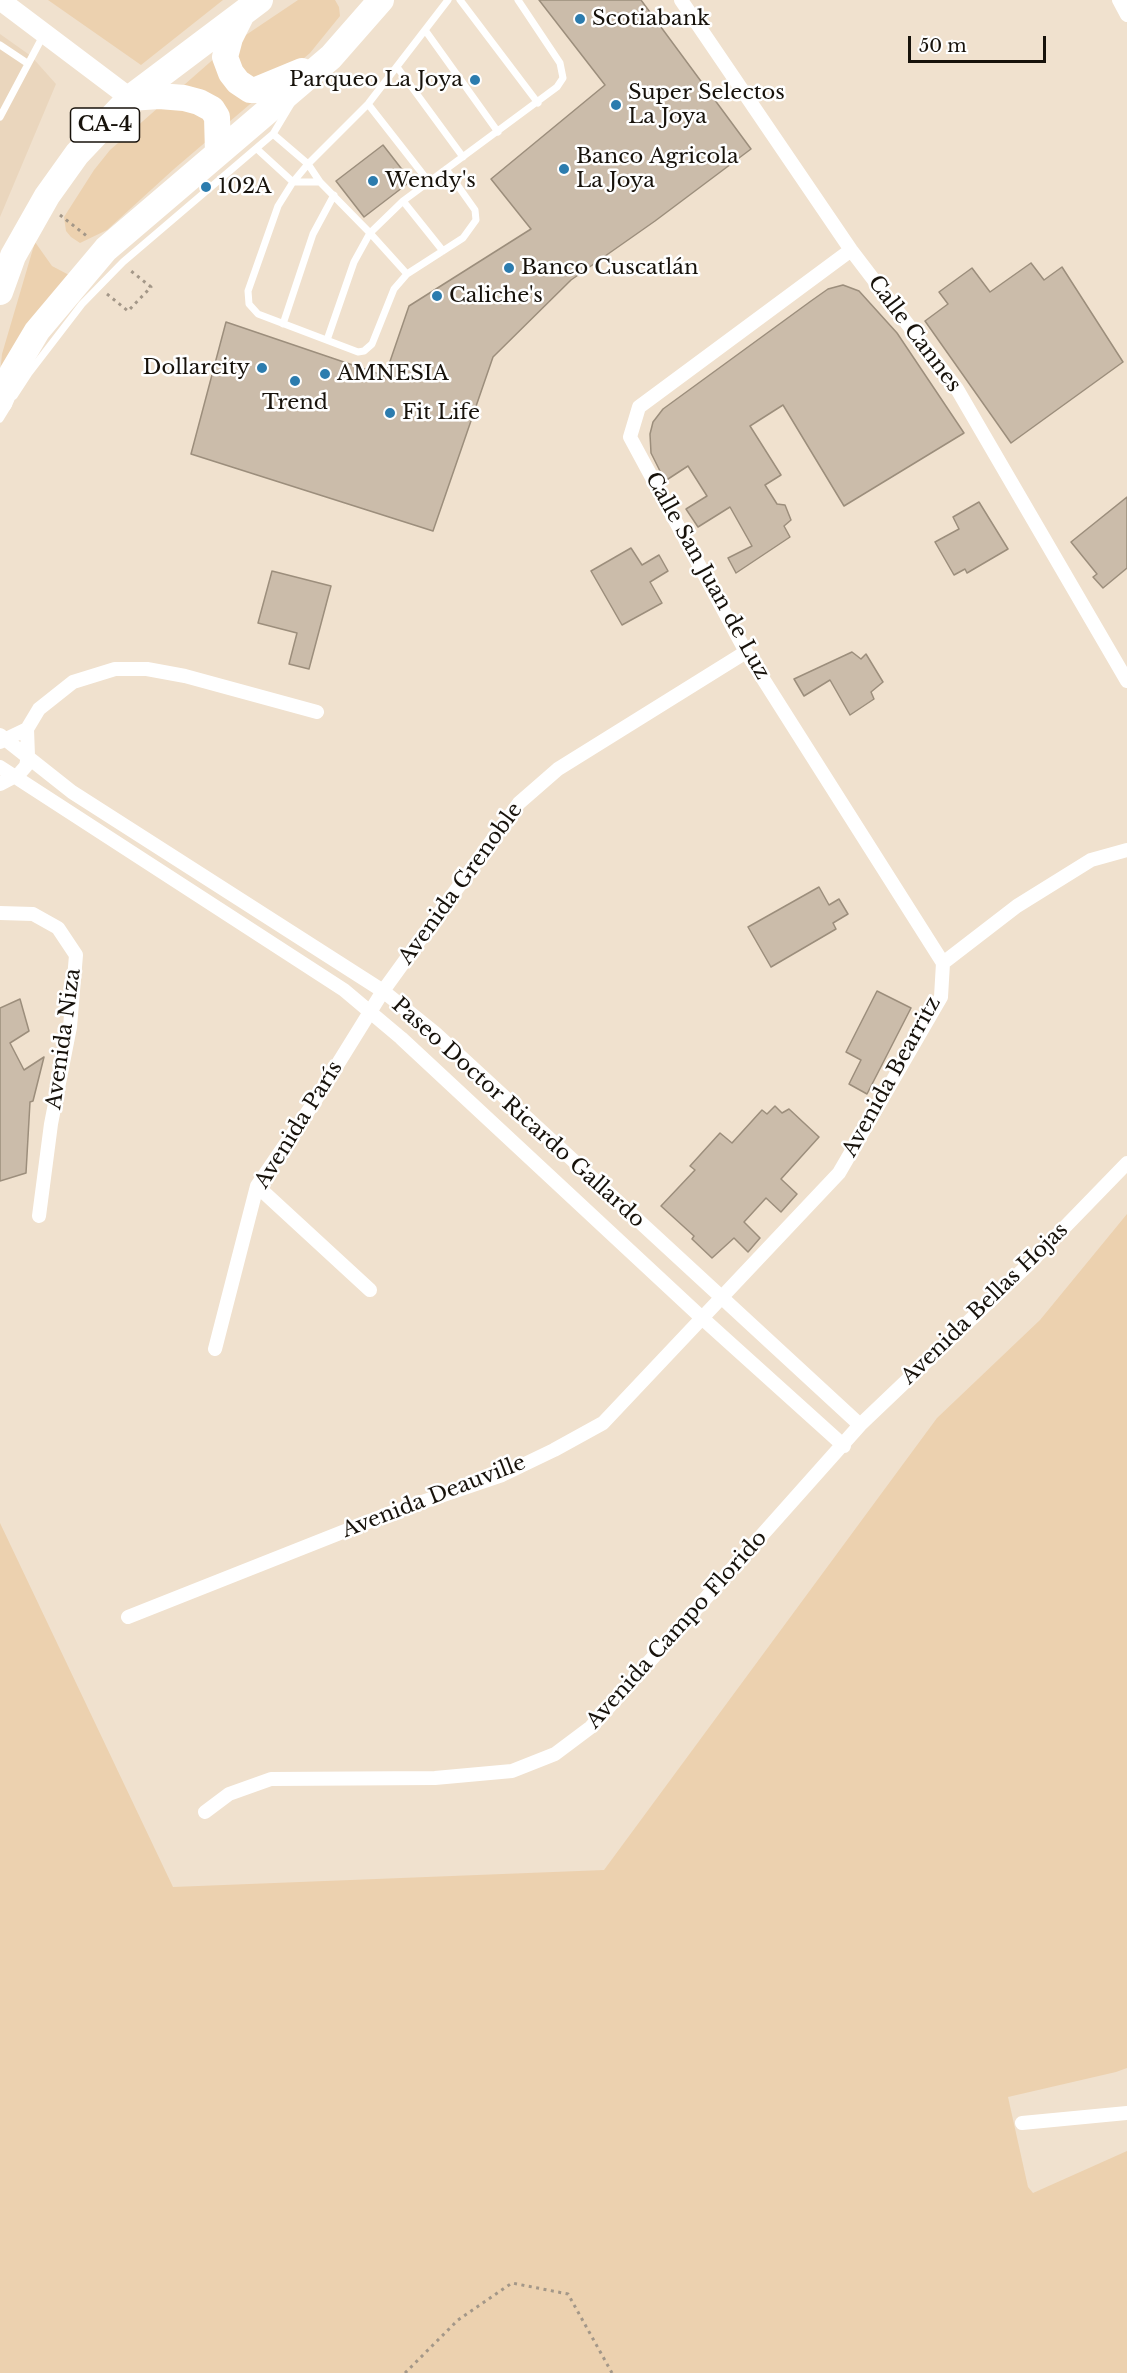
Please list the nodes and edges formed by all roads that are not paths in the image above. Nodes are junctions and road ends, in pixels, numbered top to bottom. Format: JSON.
{"nodes":[{"id":1,"x":0,"y":0,"type":"edge"},
{"id":2,"x":381,"y":0,"type":"edge"},
{"id":3,"x":448,"y":0,"type":"edge"},
{"id":4,"x":460,"y":0,"type":"edge"},
{"id":5,"x":518,"y":0,"type":"edge"},
{"id":6,"x":681,"y":0,"type":"edge"},
{"id":7,"x":1119,"y":0,"type":"edge"},
{"id":8,"x":251,"y":7,"type":"edge"},
{"id":9,"x":1127,"y":15,"type":"edge"},
{"id":10,"x":425,"y":30,"type":"junction"},
{"id":11,"x":45,"y":32,"type":"junction"},
{"id":12,"x":0,"y":45,"type":"edge"},
{"id":13,"x":329,"y":58,"type":"junction"},
{"id":14,"x":27,"y":63,"type":"junction"},
{"id":15,"x":397,"y":68,"type":"junction"},
{"id":16,"x":307,"y":78,"type":"junction"},
{"id":17,"x":130,"y":98,"type":"junction"},
{"id":18,"x":368,"y":104,"type":"junction"},
{"id":19,"x":538,"y":104,"type":"junction"},
{"id":20,"x":0,"y":117,"type":"edge"},
{"id":21,"x":498,"y":132,"type":"junction"},
{"id":22,"x":273,"y":134,"type":"junction"},
{"id":23,"x":257,"y":149,"type":"junction"},
{"id":24,"x":218,"y":153,"type":"junction"},
{"id":25,"x":463,"y":157,"type":"junction"},
{"id":26,"x":308,"y":164,"type":"junction"},
{"id":27,"x":446,"y":169,"type":"junction"},
{"id":28,"x":293,"y":182,"type":"junction"},
{"id":29,"x":320,"y":182,"type":"junction"},
{"id":30,"x":429,"y":182,"type":"junction"},
{"id":31,"x":334,"y":195,"type":"junction"},
{"id":32,"x":403,"y":201,"type":"junction"},
{"id":33,"x":370,"y":232,"type":"junction"},
{"id":34,"x":851,"y":250,"type":"junction"},
{"id":35,"x":443,"y":251,"type":"junction"},
{"id":36,"x":407,"y":274,"type":"junction"},
{"id":37,"x":0,"y":292,"type":"edge"},
{"id":38,"x":283,"y":324,"type":"junction"},
{"id":39,"x":327,"y":340,"type":"junction"},
{"id":40,"x":0,"y":401,"type":"edge"},
{"id":41,"x":0,"y":419,"type":"edge"},
{"id":42,"x":746,"y":652,"type":"junction"},
{"id":43,"x":1127,"y":681,"type":"edge"},
{"id":44,"x":317,"y":712,"type":"dead end"},
{"id":45,"x":27,"y":729,"type":"junction"},
{"id":46,"x":2,"y":738,"type":"edge"},
{"id":47,"x":28,"y":756,"type":"junction"},
{"id":48,"x":0,"y":767,"type":"edge"},
{"id":49,"x":14,"y":776,"type":"junction"},
{"id":50,"x":0,"y":784,"type":"edge"},
{"id":51,"x":1127,"y":850,"type":"edge"},
{"id":52,"x":0,"y":914,"type":"edge"},
{"id":53,"x":943,"y":963,"type":"junction"},
{"id":54,"x":383,"y":991,"type":"junction"},
{"id":55,"x":370,"y":1011,"type":"junction"},
{"id":56,"x":1127,"y":1163,"type":"edge"},
{"id":57,"x":257,"y":1186,"type":"junction"},
{"id":58,"x":39,"y":1216,"type":"dead end"},
{"id":59,"x":370,"y":1290,"type":"dead end"},
{"id":60,"x":721,"y":1298,"type":"junction"},
{"id":61,"x":702,"y":1318,"type":"junction"},
{"id":62,"x":215,"y":1349,"type":"dead end"},
{"id":63,"x":860,"y":1425,"type":"junction"},
{"id":64,"x":844,"y":1446,"type":"junction"},
{"id":65,"x":128,"y":1617,"type":"dead end"},
{"id":66,"x":205,"y":1812,"type":"dead end"},
{"id":67,"x":1127,"y":2113,"type":"edge"},
{"id":68,"x":1022,"y":2123,"type":"dead end"}],
"edges":[{"from":1,"to":11,"type":"street"},
{"from":2,"to":13,"type":"highway"},
{"from":3,"to":10,"type":"lane"},
{"from":4,"to":19,"type":"lane"},
{"from":5,"to":19,"type":"lane"},
{"from":6,"to":34,"type":"street","name":"Calle Cannes"},
{"from":7,"to":9,"type":"street"},
{"from":8,"to":13,"type":"highway"},
{"from":8,"to":17,"type":"highway","number":"CA-4"},
{"from":10,"to":15,"type":"lane"},
{"from":10,"to":21,"type":"lane"},
{"from":11,"to":14,"type":"lane"},
{"from":11,"to":17,"type":"street"},
{"from":12,"to":14,"type":"lane"},
{"from":13,"to":16,"type":"highway"},
{"from":14,"to":20,"type":"lane"},
{"from":15,"to":18,"type":"lane"},
{"from":15,"to":25,"type":"lane"},
{"from":16,"to":22,"type":"lane"},
{"from":16,"to":24,"type":"highway"},
{"from":17,"to":24,"type":"highway"},
{"from":17,"to":37,"type":"highway","number":"CA-4"},
{"from":18,"to":26,"type":"lane"},
{"from":18,"to":30,"type":"lane"},
{"from":19,"to":21,"type":"lane"},
{"from":21,"to":25,"type":"lane"},
{"from":22,"to":23,"type":"lane"},
{"from":22,"to":26,"type":"lane"},
{"from":23,"to":28,"type":"lane"},
{"from":23,"to":41,"type":"lane"},
{"from":24,"to":40,"type":"highway"},
{"from":25,"to":27,"type":"lane"},
{"from":26,"to":28,"type":"lane"},
{"from":26,"to":29,"type":"lane"},
{"from":27,"to":30,"type":"lane"},
{"from":27,"to":35,"type":"lane"},
{"from":28,"to":29,"type":"lane"},
{"from":28,"to":38,"type":"lane"},
{"from":29,"to":31,"type":"lane"},
{"from":30,"to":32,"type":"lane"},
{"from":31,"to":33,"type":"lane"},
{"from":31,"to":38,"type":"lane"},
{"from":32,"to":33,"type":"lane"},
{"from":32,"to":35,"type":"lane"},
{"from":33,"to":36,"type":"lane"},
{"from":33,"to":39,"type":"lane"},
{"from":34,"to":42,"type":"street","name":"Calle San Juan de Luz"},
{"from":34,"to":43,"type":"street","name":"Calle Cannes"},
{"from":35,"to":36,"type":"lane"},
{"from":36,"to":39,"type":"lane"},
{"from":38,"to":39,"type":"lane"},
{"from":42,"to":53,"type":"street","name":"Calle San Juan de Luz"},
{"from":42,"to":54,"type":"street","name":"Avenida Grenoble"},
{"from":44,"to":45,"type":"street"},
{"from":45,"to":46,"type":"street"},
{"from":45,"to":47,"type":"street"},
{"from":46,"to":47,"type":"street","name":"Paseo Doctor Ricardo Gallardo"},
{"from":47,"to":49,"type":"street"},
{"from":47,"to":54,"type":"street","name":"Paseo Doctor Ricardo Gallardo"},
{"from":48,"to":49,"type":"street","name":"Paseo Doctor Ricardo Gallardo"},
{"from":49,"to":50,"type":"street"},
{"from":49,"to":55,"type":"street","name":"Paseo Doctor Ricardo Gallardo"},
{"from":51,"to":53,"type":"street"},
{"from":52,"to":58,"type":"street","name":"Avenida Niza"},
{"from":53,"to":60,"type":"street","name":"Avenida Bearritz"},
{"from":54,"to":55,"type":"street","name":"Avenida Grenoble"},
{"from":54,"to":60,"type":"street","name":"Paseo Doctor Ricardo Gallardo"},
{"from":55,"to":57,"type":"street","name":"Avenida París"},
{"from":55,"to":61,"type":"street","name":"Paseo Doctor Ricardo Gallardo"},
{"from":56,"to":63,"type":"street","name":"Avenida Bellas Hojas"},
{"from":57,"to":59,"type":"street"},
{"from":57,"to":62,"type":"street","name":"Avenida París"},
{"from":60,"to":61,"type":"street","name":"Avenida Bearritz"},
{"from":60,"to":63,"type":"street","name":"Paseo Doctor Ricardo Gallardo"},
{"from":61,"to":64,"type":"street","name":"Paseo Doctor Ricardo Gallardo"},
{"from":61,"to":65,"type":"street","name":"Avenida Deauville"},
{"from":63,"to":64,"type":"street","name":"Avenida Bellas Hojas"},
{"from":64,"to":66,"type":"street","name":"Avenida Campo Florido"},
{"from":67,"to":68,"type":"street"}]}
